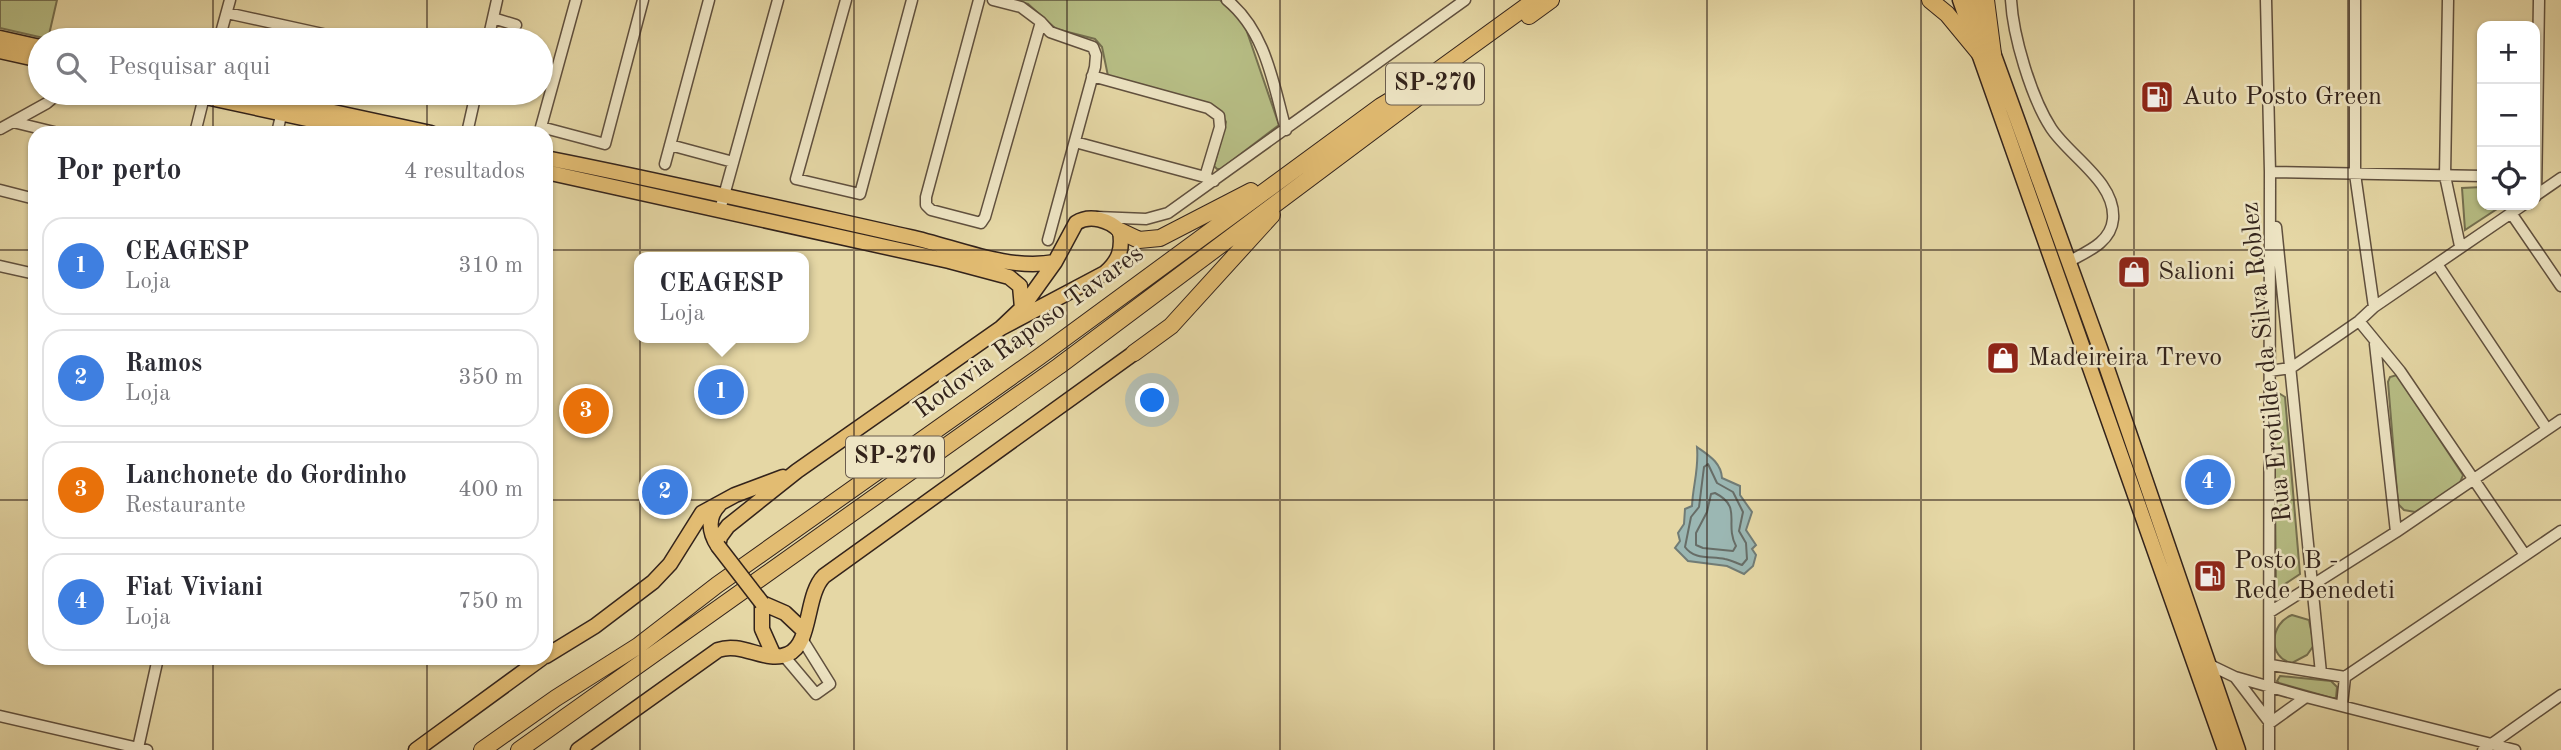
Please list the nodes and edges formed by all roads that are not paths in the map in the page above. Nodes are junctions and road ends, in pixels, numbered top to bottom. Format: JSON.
{"nodes":[{"id":1,"x":230,"y":0,"type":"edge"},
{"id":2,"x":483,"y":0,"type":"edge"},
{"id":3,"x":576,"y":0,"type":"edge"},
{"id":4,"x":643,"y":0,"type":"edge"},
{"id":5,"x":709,"y":0,"type":"edge"},
{"id":6,"x":778,"y":0,"type":"edge"},
{"id":7,"x":846,"y":0,"type":"edge"},
{"id":8,"x":912,"y":0,"type":"edge"},
{"id":9,"x":979,"y":0,"type":"edge"},
{"id":10,"x":993,"y":0,"type":"edge"},
{"id":11,"x":1227,"y":0,"type":"edge"},
{"id":12,"x":1465,"y":0,"type":"edge"},
{"id":13,"x":1535,"y":0,"type":"edge"},
{"id":14,"x":1551,"y":0,"type":"edge"},
{"id":15,"x":1930,"y":0,"type":"edge"},
{"id":16,"x":1960,"y":0,"type":"edge"},
{"id":17,"x":1973,"y":0,"type":"edge"},
{"id":18,"x":1986,"y":0,"type":"edge"},
{"id":19,"x":2011,"y":0,"type":"edge"},
{"id":20,"x":2266,"y":0,"type":"edge"},
{"id":21,"x":2356,"y":0,"type":"edge"},
{"id":22,"x":2448,"y":0,"type":"edge"},
{"id":23,"x":2539,"y":0,"type":"edge"},
{"id":24,"x":497,"y":1,"type":"edge"},
{"id":25,"x":227,"y":13,"type":"junction"},
{"id":26,"x":493,"y":18,"type":"junction"},
{"id":27,"x":1041,"y":22,"type":"junction"},
{"id":28,"x":516,"y":25,"type":"dead end"},
{"id":29,"x":223,"y":28,"type":"edge"},
{"id":30,"x":295,"y":28,"type":"edge"},
{"id":31,"x":491,"y":28,"type":"edge"},
{"id":32,"x":0,"y":38,"type":"edge"},
{"id":33,"x":28,"y":44,"type":"edge"},
{"id":34,"x":0,"y":51,"type":"edge"},
{"id":35,"x":1986,"y":54,"type":"junction"},
{"id":36,"x":28,"y":57,"type":"edge"},
{"id":37,"x":1092,"y":76,"type":"junction"},
{"id":38,"x":553,"y":83,"type":"edge"},
{"id":39,"x":43,"y":105,"type":"edge"},
{"id":40,"x":202,"y":105,"type":"edge"},
{"id":41,"x":270,"y":105,"type":"edge"},
{"id":42,"x":278,"y":105,"type":"edge"},
{"id":43,"x":473,"y":105,"type":"edge"},
{"id":44,"x":547,"y":105,"type":"edge"},
{"id":45,"x":283,"y":107,"type":"junction"},
{"id":46,"x":13,"y":122,"type":"junction"},
{"id":47,"x":29,"y":126,"type":"edge"},
{"id":48,"x":197,"y":126,"type":"edge"},
{"id":49,"x":279,"y":126,"type":"edge"},
{"id":50,"x":353,"y":126,"type":"edge"},
{"id":51,"x":469,"y":126,"type":"edge"},
{"id":52,"x":541,"y":126,"type":"edge"},
{"id":53,"x":0,"y":129,"type":"edge"},
{"id":54,"x":553,"y":130,"type":"edge"},
{"id":55,"x":1286,"y":130,"type":"junction"},
{"id":56,"x":1075,"y":142,"type":"junction"},
{"id":57,"x":670,"y":145,"type":"junction"},
{"id":58,"x":2536,"y":147,"type":"edge"},
{"id":59,"x":553,"y":160,"type":"edge"},
{"id":60,"x":733,"y":162,"type":"junction"},
{"id":61,"x":665,"y":164,"type":"dead end"},
{"id":62,"x":1313,"y":165,"type":"junction"},
{"id":63,"x":2270,"y":172,"type":"junction"},
{"id":64,"x":553,"y":173,"type":"edge"},
{"id":65,"x":2355,"y":174,"type":"junction"},
{"id":66,"x":2445,"y":176,"type":"junction"},
{"id":67,"x":2477,"y":176,"type":"edge"},
{"id":68,"x":2561,"y":178,"type":"edge"},
{"id":69,"x":1209,"y":179,"type":"junction"},
{"id":70,"x":0,"y":191,"type":"edge"},
{"id":71,"x":2540,"y":193,"type":"edge"},
{"id":72,"x":28,"y":197,"type":"edge"},
{"id":73,"x":721,"y":203,"type":"junction"},
{"id":74,"x":2516,"y":210,"type":"edge"},
{"id":75,"x":2511,"y":213,"type":"junction"},
{"id":76,"x":1088,"y":218,"type":"junction"},
{"id":77,"x":1121,"y":231,"type":"junction"},
{"id":78,"x":1048,"y":240,"type":"dead end"},
{"id":79,"x":2460,"y":246,"type":"junction"},
{"id":80,"x":1055,"y":262,"type":"junction"},
{"id":81,"x":2068,"y":262,"type":"junction"},
{"id":82,"x":2437,"y":264,"type":"junction"},
{"id":83,"x":0,"y":266,"type":"edge"},
{"id":84,"x":28,"y":272,"type":"edge"},
{"id":85,"x":2561,"y":286,"type":"edge"},
{"id":86,"x":2374,"y":307,"type":"junction"},
{"id":87,"x":1022,"y":308,"type":"junction"},
{"id":88,"x":2359,"y":321,"type":"junction"},
{"id":89,"x":1001,"y":328,"type":"junction"},
{"id":90,"x":2375,"y":344,"type":"junction"},
{"id":91,"x":1134,"y":353,"type":"joint"},
{"id":92,"x":2291,"y":368,"type":"junction"},
{"id":93,"x":2269,"y":371,"type":"junction"},
{"id":94,"x":2561,"y":420,"type":"edge"},
{"id":95,"x":2547,"y":429,"type":"junction"},
{"id":96,"x":797,"y":471,"type":"junction"},
{"id":97,"x":2474,"y":479,"type":"junction"},
{"id":98,"x":720,"y":504,"type":"junction"},
{"id":99,"x":2561,"y":531,"type":"edge"},
{"id":100,"x":2396,"y":532,"type":"junction"},
{"id":101,"x":718,"y":546,"type":"junction"},
{"id":102,"x":2525,"y":555,"type":"junction"},
{"id":103,"x":2312,"y":587,"type":"junction"},
{"id":104,"x":762,"y":603,"type":"junction"},
{"id":105,"x":2270,"y":612,"type":"junction"},
{"id":106,"x":803,"y":635,"type":"junction"},
{"id":107,"x":553,"y":651,"type":"edge"},
{"id":108,"x":779,"y":656,"type":"junction"},
{"id":109,"x":157,"y":665,"type":"edge"},
{"id":110,"x":533,"y":665,"type":"edge"},
{"id":111,"x":2210,"y":665,"type":"junction"},
{"id":112,"x":2271,"y":665,"type":"junction"},
{"id":113,"x":2321,"y":673,"type":"junction"},
{"id":114,"x":2235,"y":677,"type":"junction"},
{"id":115,"x":2345,"y":677,"type":"junction"},
{"id":116,"x":2270,"y":687,"type":"junction"},
{"id":117,"x":2561,"y":695,"type":"edge"},
{"id":118,"x":2306,"y":697,"type":"junction"},
{"id":119,"x":2342,"y":705,"type":"junction"},
{"id":120,"x":0,"y":716,"type":"edge"},
{"id":121,"x":2270,"y":723,"type":"junction"},
{"id":122,"x":2487,"y":747,"type":"edge"},
{"id":123,"x":143,"y":749,"type":"edge"},
{"id":124,"x":416,"y":750,"type":"edge"},
{"id":125,"x":482,"y":750,"type":"edge"},
{"id":126,"x":519,"y":750,"type":"edge"},
{"id":127,"x":578,"y":750,"type":"edge"},
{"id":128,"x":2225,"y":750,"type":"edge"},
{"id":129,"x":2238,"y":750,"type":"edge"},
{"id":130,"x":2269,"y":750,"type":"edge"},
{"id":131,"x":2515,"y":750,"type":"edge"}],
"edges":[{"from":1,"to":25,"type":"street"},
{"from":2,"to":24,"type":"street"},
{"from":3,"to":38,"type":"street"},
{"from":4,"to":54,"type":"street"},
{"from":5,"to":57,"type":"street"},
{"from":6,"to":60,"type":"street"},
{"from":7,"to":8,"type":"street"},
{"from":9,"to":27,"type":"street"},
{"from":10,"to":27,"type":"street"},
{"from":11,"to":55,"type":"street"},
{"from":12,"to":55,"type":"street"},
{"from":13,"to":62,"type":"highway","name":"Rodovia Raposo Tavares","number":"SP-270"},
{"from":14,"to":62,"type":"highway","name":"Rodovia Raposo Tavares","number":"SP-270"},
{"from":15,"to":35,"type":"highway"},
{"from":16,"to":35,"type":"main road"},
{"from":17,"to":35,"type":"main road"},
{"from":18,"to":35,"type":"highway"},
{"from":19,"to":81,"type":"street"},
{"from":20,"to":63,"type":"street"},
{"from":21,"to":65,"type":"street"},
{"from":22,"to":66,"type":"street"},
{"from":23,"to":58,"type":"street"},
{"from":24,"to":26,"type":"street"},
{"from":25,"to":29,"type":"street"},
{"from":25,"to":30,"type":"street"},
{"from":26,"to":28,"type":"street"},
{"from":26,"to":31,"type":"street"},
{"from":27,"to":37,"type":"street"},
{"from":32,"to":33,"type":"main road"},
{"from":34,"to":36,"type":"main road"},
{"from":35,"to":81,"type":"main road"},
{"from":35,"to":128,"type":"main road"},
{"from":37,"to":56,"type":"street"},
{"from":37,"to":69,"type":"street"},
{"from":39,"to":46,"type":"street"},
{"from":40,"to":48,"type":"street"},
{"from":41,"to":45,"type":"main road"},
{"from":42,"to":45,"type":"main road"},
{"from":43,"to":51,"type":"street"},
{"from":44,"to":52,"type":"street"},
{"from":45,"to":49,"type":"street"},
{"from":45,"to":50,"type":"main road"},
{"from":46,"to":47,"type":"street"},
{"from":46,"to":53,"type":"street"},
{"from":55,"to":69,"type":"street"},
{"from":56,"to":69,"type":"street"},
{"from":56,"to":78,"type":"street"},
{"from":57,"to":60,"type":"street"},
{"from":57,"to":61,"type":"street"},
{"from":59,"to":73,"type":"main road"},
{"from":60,"to":73,"type":"street"},
{"from":62,"to":77,"type":"highway"},
{"from":62,"to":91,"type":"highway"},
{"from":62,"to":125,"type":"highway","name":"Rodovia Raposo Tavares","number":"SP-270"},
{"from":62,"to":126,"type":"highway","name":"Rodovia Raposo Tavares","number":"SP-270"},
{"from":63,"to":65,"type":"street"},
{"from":63,"to":92,"type":"street","name":"Rua Erotilde da Silva Roblez"},
{"from":63,"to":93,"type":"street"},
{"from":64,"to":73,"type":"main road"},
{"from":65,"to":66,"type":"street"},
{"from":65,"to":86,"type":"street"},
{"from":66,"to":67,"type":"street"},
{"from":66,"to":79,"type":"street"},
{"from":68,"to":71,"type":"street"},
{"from":69,"to":76,"type":"street"},
{"from":70,"to":72,"type":"street"},
{"from":73,"to":80,"type":"main road"},
{"from":73,"to":87,"type":"main road"},
{"from":74,"to":75,"type":"street"},
{"from":75,"to":79,"type":"street"},
{"from":75,"to":85,"type":"street"},
{"from":76,"to":77,"type":"main road"},
{"from":76,"to":80,"type":"main road"},
{"from":77,"to":89,"type":"main road"},
{"from":79,"to":82,"type":"street"},
{"from":80,"to":87,"type":"main road"},
{"from":81,"to":111,"type":"main road"},
{"from":82,"to":86,"type":"street"},
{"from":82,"to":95,"type":"street"},
{"from":83,"to":84,"type":"street"},
{"from":86,"to":88,"type":"street"},
{"from":87,"to":89,"type":"main road"},
{"from":88,"to":90,"type":"street"},
{"from":88,"to":92,"type":"street"},
{"from":89,"to":96,"type":"main road"},
{"from":90,"to":97,"type":"street"},
{"from":90,"to":100,"type":"street"},
{"from":91,"to":106,"type":"main road"},
{"from":92,"to":93,"type":"street"},
{"from":92,"to":103,"type":"street","name":"Rua Erotilde da Silva Roblez"},
{"from":93,"to":105,"type":"street"},
{"from":94,"to":95,"type":"street"},
{"from":95,"to":97,"type":"street"},
{"from":96,"to":98,"type":"main road"},
{"from":96,"to":101,"type":"main road"},
{"from":97,"to":100,"type":"street"},
{"from":97,"to":102,"type":"street"},
{"from":98,"to":101,"type":"main road"},
{"from":98,"to":107,"type":"main road"},
{"from":99,"to":102,"type":"street"},
{"from":100,"to":103,"type":"street"},
{"from":101,"to":104,"type":"main road","bridge":true},
{"from":102,"to":115,"type":"street"},
{"from":103,"to":105,"type":"street"},
{"from":103,"to":113,"type":"street","name":"Rua Erotilde da Silva Roblez"},
{"from":104,"to":106,"type":"main road"},
{"from":104,"to":108,"type":"main road"},
{"from":105,"to":112,"type":"street"},
{"from":106,"to":108,"type":"main road"},
{"from":106,"to":108,"type":"street"},
{"from":108,"to":127,"type":"main road"},
{"from":109,"to":123,"type":"street"},
{"from":110,"to":124,"type":"main road"},
{"from":111,"to":114,"type":"street"},
{"from":111,"to":129,"type":"main road"},
{"from":112,"to":113,"type":"street"},
{"from":112,"to":116,"type":"street"},
{"from":113,"to":115,"type":"street"},
{"from":114,"to":116,"type":"street"},
{"from":114,"to":121,"type":"street"},
{"from":115,"to":119,"type":"street"},
{"from":116,"to":118,"type":"street"},
{"from":116,"to":121,"type":"street"},
{"from":117,"to":122,"type":"street"},
{"from":118,"to":119,"type":"street"},
{"from":118,"to":121,"type":"street"},
{"from":119,"to":122,"type":"street"},
{"from":120,"to":123,"type":"street"},
{"from":121,"to":130,"type":"street"},
{"from":122,"to":131,"type":"street"}]}
